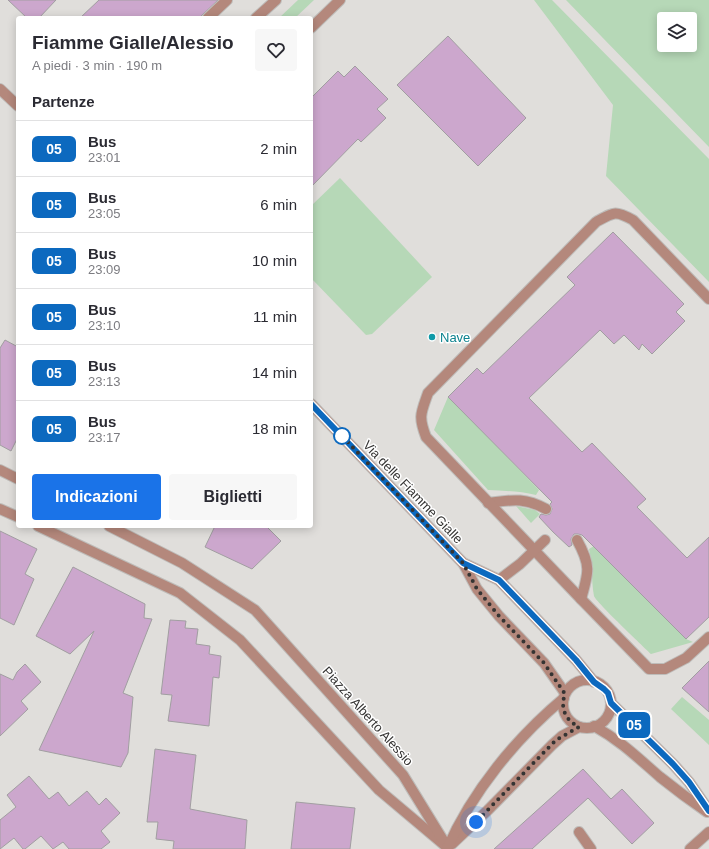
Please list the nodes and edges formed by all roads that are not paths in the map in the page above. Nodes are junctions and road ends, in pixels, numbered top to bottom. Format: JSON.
{"nodes":[{"id":1,"x":227,"y":0,"type":"edge"},
{"id":2,"x":276,"y":0,"type":"edge"},
{"id":3,"x":340,"y":0,"type":"edge"},
{"id":4,"x":210,"y":16,"type":"edge"},
{"id":5,"x":258,"y":16,"type":"edge"},
{"id":6,"x":313,"y":26,"type":"edge"},
{"id":7,"x":0,"y":89,"type":"edge"},
{"id":8,"x":16,"y":104,"type":"edge"},
{"id":9,"x":709,"y":299,"type":"edge"},
{"id":10,"x":313,"y":406,"type":"edge"},
{"id":11,"x":0,"y":470,"type":"edge"},
{"id":12,"x":16,"y":478,"type":"edge"},
{"id":13,"x":488,"y":503,"type":"junction"},
{"id":14,"x":0,"y":508,"type":"edge"},
{"id":15,"x":546,"y":509,"type":"dead end"},
{"id":16,"x":16,"y":516,"type":"edge"},
{"id":17,"x":42,"y":528,"type":"edge"},
{"id":18,"x":113,"y":528,"type":"edge"},
{"id":19,"x":545,"y":540,"type":"dead end"},
{"id":20,"x":577,"y":540,"type":"dead end"},
{"id":21,"x":534,"y":551,"type":"junction"},
{"id":22,"x":463,"y":563,"type":"junction"},
{"id":23,"x":499,"y":580,"type":"junction"},
{"id":24,"x":581,"y":599,"type":"junction"},
{"id":25,"x":709,"y":637,"type":"edge"},
{"id":26,"x":594,"y":682,"type":"junction"},
{"id":27,"x":564,"y":696,"type":"junction"},
{"id":28,"x":611,"y":703,"type":"junction"},
{"id":29,"x":594,"y":726,"type":"junction"},
{"id":30,"x":579,"y":727,"type":"junction"},
{"id":31,"x":709,"y":813,"type":"edge"},
{"id":32,"x":579,"y":832,"type":"dead end"},
{"id":33,"x":709,"y":832,"type":"edge"},
{"id":34,"x":447,"y":849,"type":"edge"},
{"id":35,"x":591,"y":849,"type":"edge"},
{"id":36,"x":690,"y":849,"type":"edge"}],
"edges":[{"from":1,"to":4,"type":"street"},
{"from":2,"to":5,"type":"street"},
{"from":3,"to":6,"type":"street"},
{"from":7,"to":8,"type":"street"},
{"from":9,"to":13,"type":"street"},
{"from":10,"to":22,"type":"street","name":"Via delle Fiamme Gialle"},
{"from":11,"to":12,"type":"street"},
{"from":13,"to":15,"type":"street"},
{"from":13,"to":21,"type":"street"},
{"from":14,"to":16,"type":"street"},
{"from":17,"to":34,"type":"street"},
{"from":18,"to":34,"type":"street","name":"Piazza Alberto Alessio"},
{"from":19,"to":21,"type":"street"},
{"from":20,"to":24,"type":"street"},
{"from":21,"to":23,"type":"street"},
{"from":21,"to":24,"type":"street"},
{"from":22,"to":23,"type":"street","name":"Via delle Fiamme Gialle"},
{"from":22,"to":27,"type":"street","name":"Via delle Fiamme Gialle"},
{"from":23,"to":26,"type":"street","name":"Via delle Fiamme Gialle"},
{"from":24,"to":25,"type":"street"},
{"from":26,"to":27,"type":"street"},
{"from":26,"to":28,"type":"street"},
{"from":27,"to":30,"type":"street"},
{"from":27,"to":34,"type":"street"},
{"from":28,"to":29,"type":"street"},
{"from":28,"to":31,"type":"street"},
{"from":29,"to":30,"type":"street"},
{"from":29,"to":31,"type":"street"},
{"from":30,"to":34,"type":"street"},
{"from":32,"to":35,"type":"street"},
{"from":33,"to":36,"type":"street"}]}
